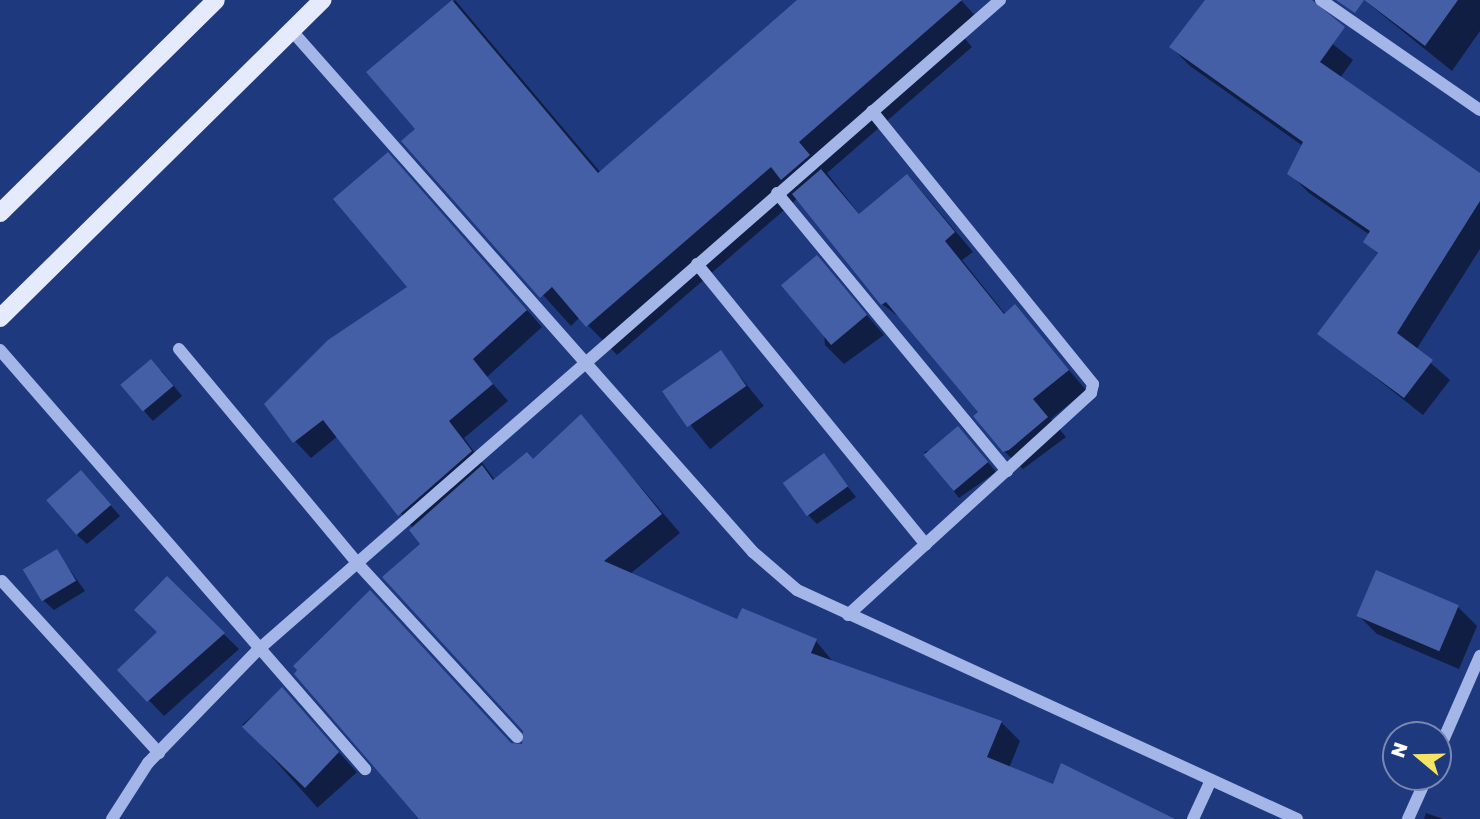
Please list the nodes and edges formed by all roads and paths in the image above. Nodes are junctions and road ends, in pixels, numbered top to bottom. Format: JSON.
{"nodes":[{"id":1,"x":216,"y":0,"type":"edge"},
{"id":2,"x":323,"y":0,"type":"edge"},
{"id":3,"x":1000,"y":0,"type":"edge"},
{"id":4,"x":1321,"y":0,"type":"edge"},
{"id":5,"x":292,"y":32,"type":"junction"},
{"id":6,"x":1480,"y":110,"type":"edge"},
{"id":7,"x":872,"y":111,"type":"junction"},
{"id":8,"x":778,"y":193,"type":"junction"},
{"id":9,"x":0,"y":213,"type":"edge"},
{"id":10,"x":697,"y":264,"type":"junction"},
{"id":11,"x":0,"y":318,"type":"edge"},
{"id":12,"x":179,"y":349,"type":"dead end"},
{"id":13,"x":0,"y":350,"type":"edge"},
{"id":14,"x":585,"y":360,"type":"junction"},
{"id":15,"x":1007,"y":471,"type":"junction"},
{"id":16,"x":926,"y":545,"type":"junction"},
{"id":17,"x":358,"y":564,"type":"junction"},
{"id":18,"x":2,"y":581,"type":"dead end"},
{"id":19,"x":848,"y":615,"type":"junction"},
{"id":20,"x":258,"y":649,"type":"junction"},
{"id":21,"x":1480,"y":656,"type":"edge"},
{"id":22,"x":1452,"y":721,"type":"edge"},
{"id":23,"x":517,"y":737,"type":"dead end"},
{"id":24,"x":159,"y":753,"type":"junction"},
{"id":25,"x":365,"y":769,"type":"dead end"},
{"id":26,"x":1210,"y":780,"type":"junction"},
{"id":27,"x":1421,"y":791,"type":"edge"},
{"id":28,"x":112,"y":819,"type":"edge"},
{"id":29,"x":1193,"y":819,"type":"edge"},
{"id":30,"x":1297,"y":819,"type":"edge"},
{"id":31,"x":1408,"y":819,"type":"edge"}],
"edges":[{"from":1,"to":9,"type":"main road"},
{"from":2,"to":5,"type":"main road"},
{"from":3,"to":7,"type":"street"},
{"from":4,"to":6,"type":"street"},
{"from":5,"to":11,"type":"main road"},
{"from":5,"to":14,"type":"street"},
{"from":7,"to":8,"type":"street"},
{"from":7,"to":15,"type":"street"},
{"from":8,"to":10,"type":"street"},
{"from":8,"to":15,"type":"street"},
{"from":10,"to":14,"type":"street"},
{"from":10,"to":16,"type":"street"},
{"from":12,"to":17,"type":"street"},
{"from":13,"to":20,"type":"street"},
{"from":14,"to":17,"type":"street"},
{"from":14,"to":19,"type":"street"},
{"from":15,"to":16,"type":"street"},
{"from":16,"to":19,"type":"street"},
{"from":17,"to":20,"type":"street"},
{"from":17,"to":23,"type":"street"},
{"from":18,"to":24,"type":"street"},
{"from":19,"to":26,"type":"street"},
{"from":20,"to":24,"type":"street"},
{"from":20,"to":25,"type":"street"},
{"from":21,"to":22,"type":"street"},
{"from":24,"to":28,"type":"street"},
{"from":26,"to":29,"type":"street"},
{"from":26,"to":30,"type":"street"},
{"from":27,"to":31,"type":"street"}]}
